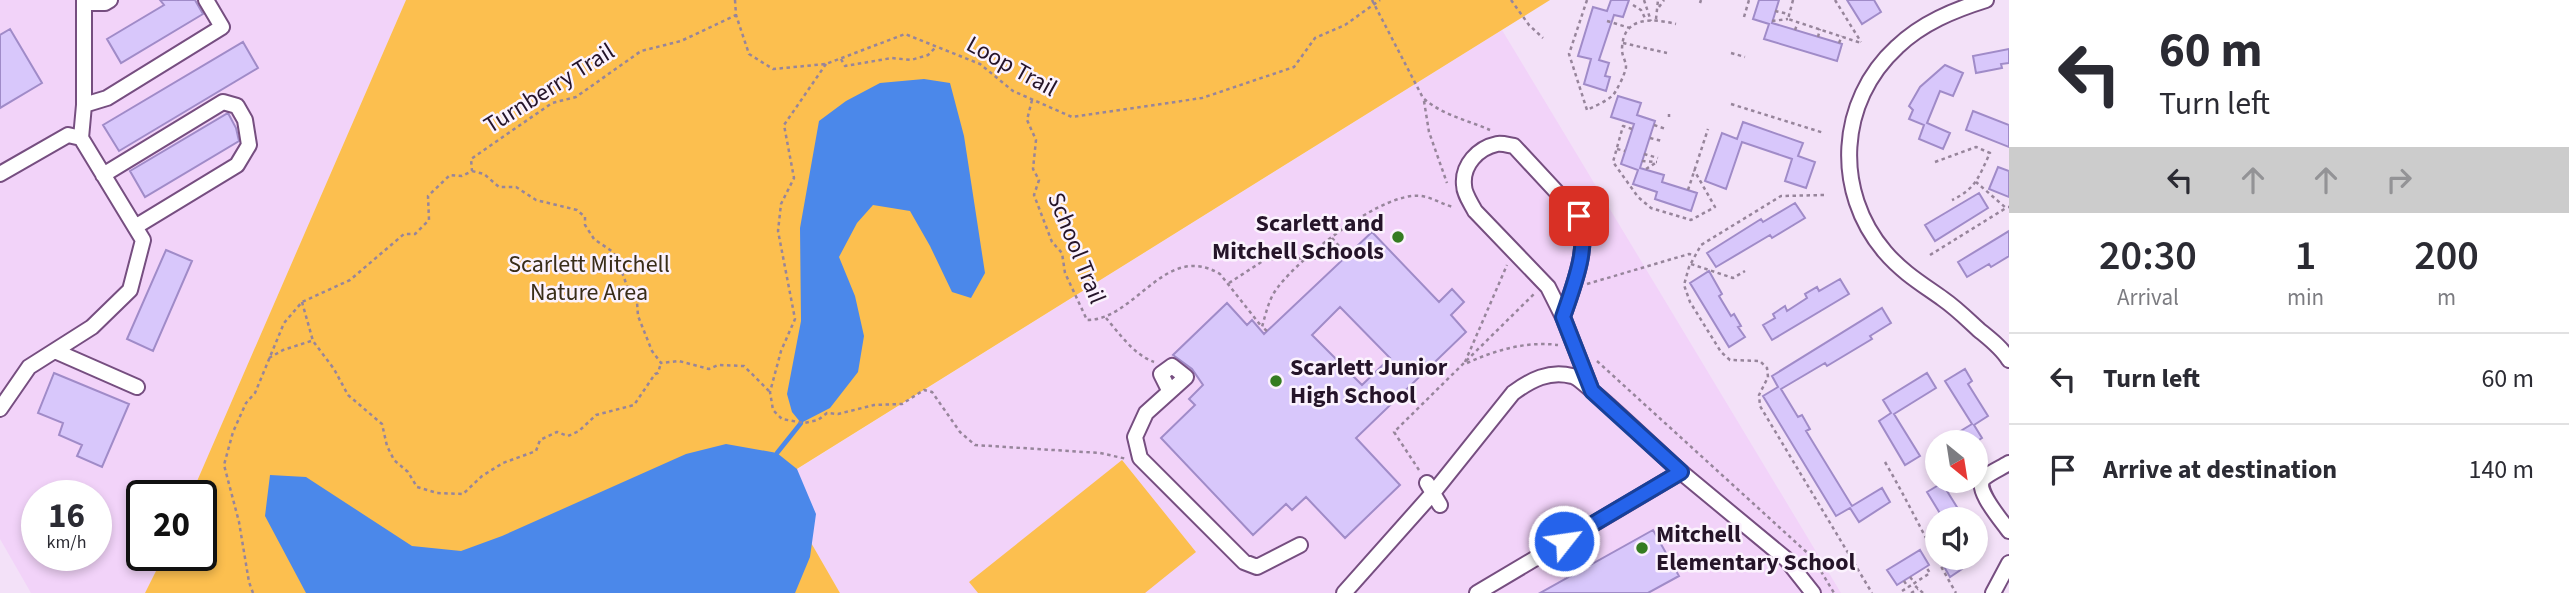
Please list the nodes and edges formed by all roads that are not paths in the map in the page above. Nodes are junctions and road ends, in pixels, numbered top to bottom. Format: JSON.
{"nodes":[{"id":1,"x":110,"y":0,"type":"edge"},
{"id":2,"x":206,"y":0,"type":"edge"},
{"id":3,"x":1986,"y":0,"type":"edge"},
{"id":4,"x":83,"y":1,"type":"edge"},
{"id":5,"x":84,"y":105,"type":"junction"},
{"id":6,"x":81,"y":138,"type":"junction"},
{"id":7,"x":0,"y":174,"type":"edge"},
{"id":8,"x":103,"y":175,"type":"junction"},
{"id":9,"x":135,"y":227,"type":"junction"},
{"id":10,"x":1563,"y":317,"type":"junction"},
{"id":11,"x":55,"y":351,"type":"junction"},
{"id":12,"x":2009,"y":360,"type":"edge"},
{"id":13,"x":137,"y":387,"type":"dead end"},
{"id":14,"x":1169,"y":390,"type":"junction"},
{"id":15,"x":1592,"y":391,"type":"junction"},
{"id":16,"x":0,"y":409,"type":"edge"},
{"id":17,"x":2009,"y":463,"type":"edge"},
{"id":18,"x":1681,"y":472,"type":"junction"},
{"id":19,"x":2009,"y":531,"type":"edge"},
{"id":20,"x":1300,"y":545,"type":"dead end"},
{"id":21,"x":2009,"y":563,"type":"edge"},
{"id":22,"x":1485,"y":591,"type":"edge"},
{"id":23,"x":1344,"y":593,"type":"edge"},
{"id":24,"x":1813,"y":593,"type":"edge"},
{"id":25,"x":1993,"y":593,"type":"edge"}],
"edges":[{"from":1,"to":4,"type":"street"},
{"from":2,"to":5,"type":"street"},
{"from":3,"to":12,"type":"street"},
{"from":4,"to":5,"type":"street"},
{"from":5,"to":6,"type":"street"},
{"from":6,"to":7,"type":"street"},
{"from":6,"to":8,"type":"street"},
{"from":8,"to":9,"type":"street"},
{"from":8,"to":9,"type":"street"},
{"from":9,"to":11,"type":"street"},
{"from":10,"to":10,"type":"street"},
{"from":10,"to":15,"type":"street"},
{"from":11,"to":13,"type":"street"},
{"from":11,"to":16,"type":"street"},
{"from":14,"to":14,"type":"street"},
{"from":14,"to":20,"type":"street"},
{"from":15,"to":18,"type":"street"},
{"from":15,"to":23,"type":"street"},
{"from":17,"to":19,"type":"street"},
{"from":18,"to":22,"type":"street"},
{"from":18,"to":24,"type":"street"},
{"from":21,"to":25,"type":"street"}]}
